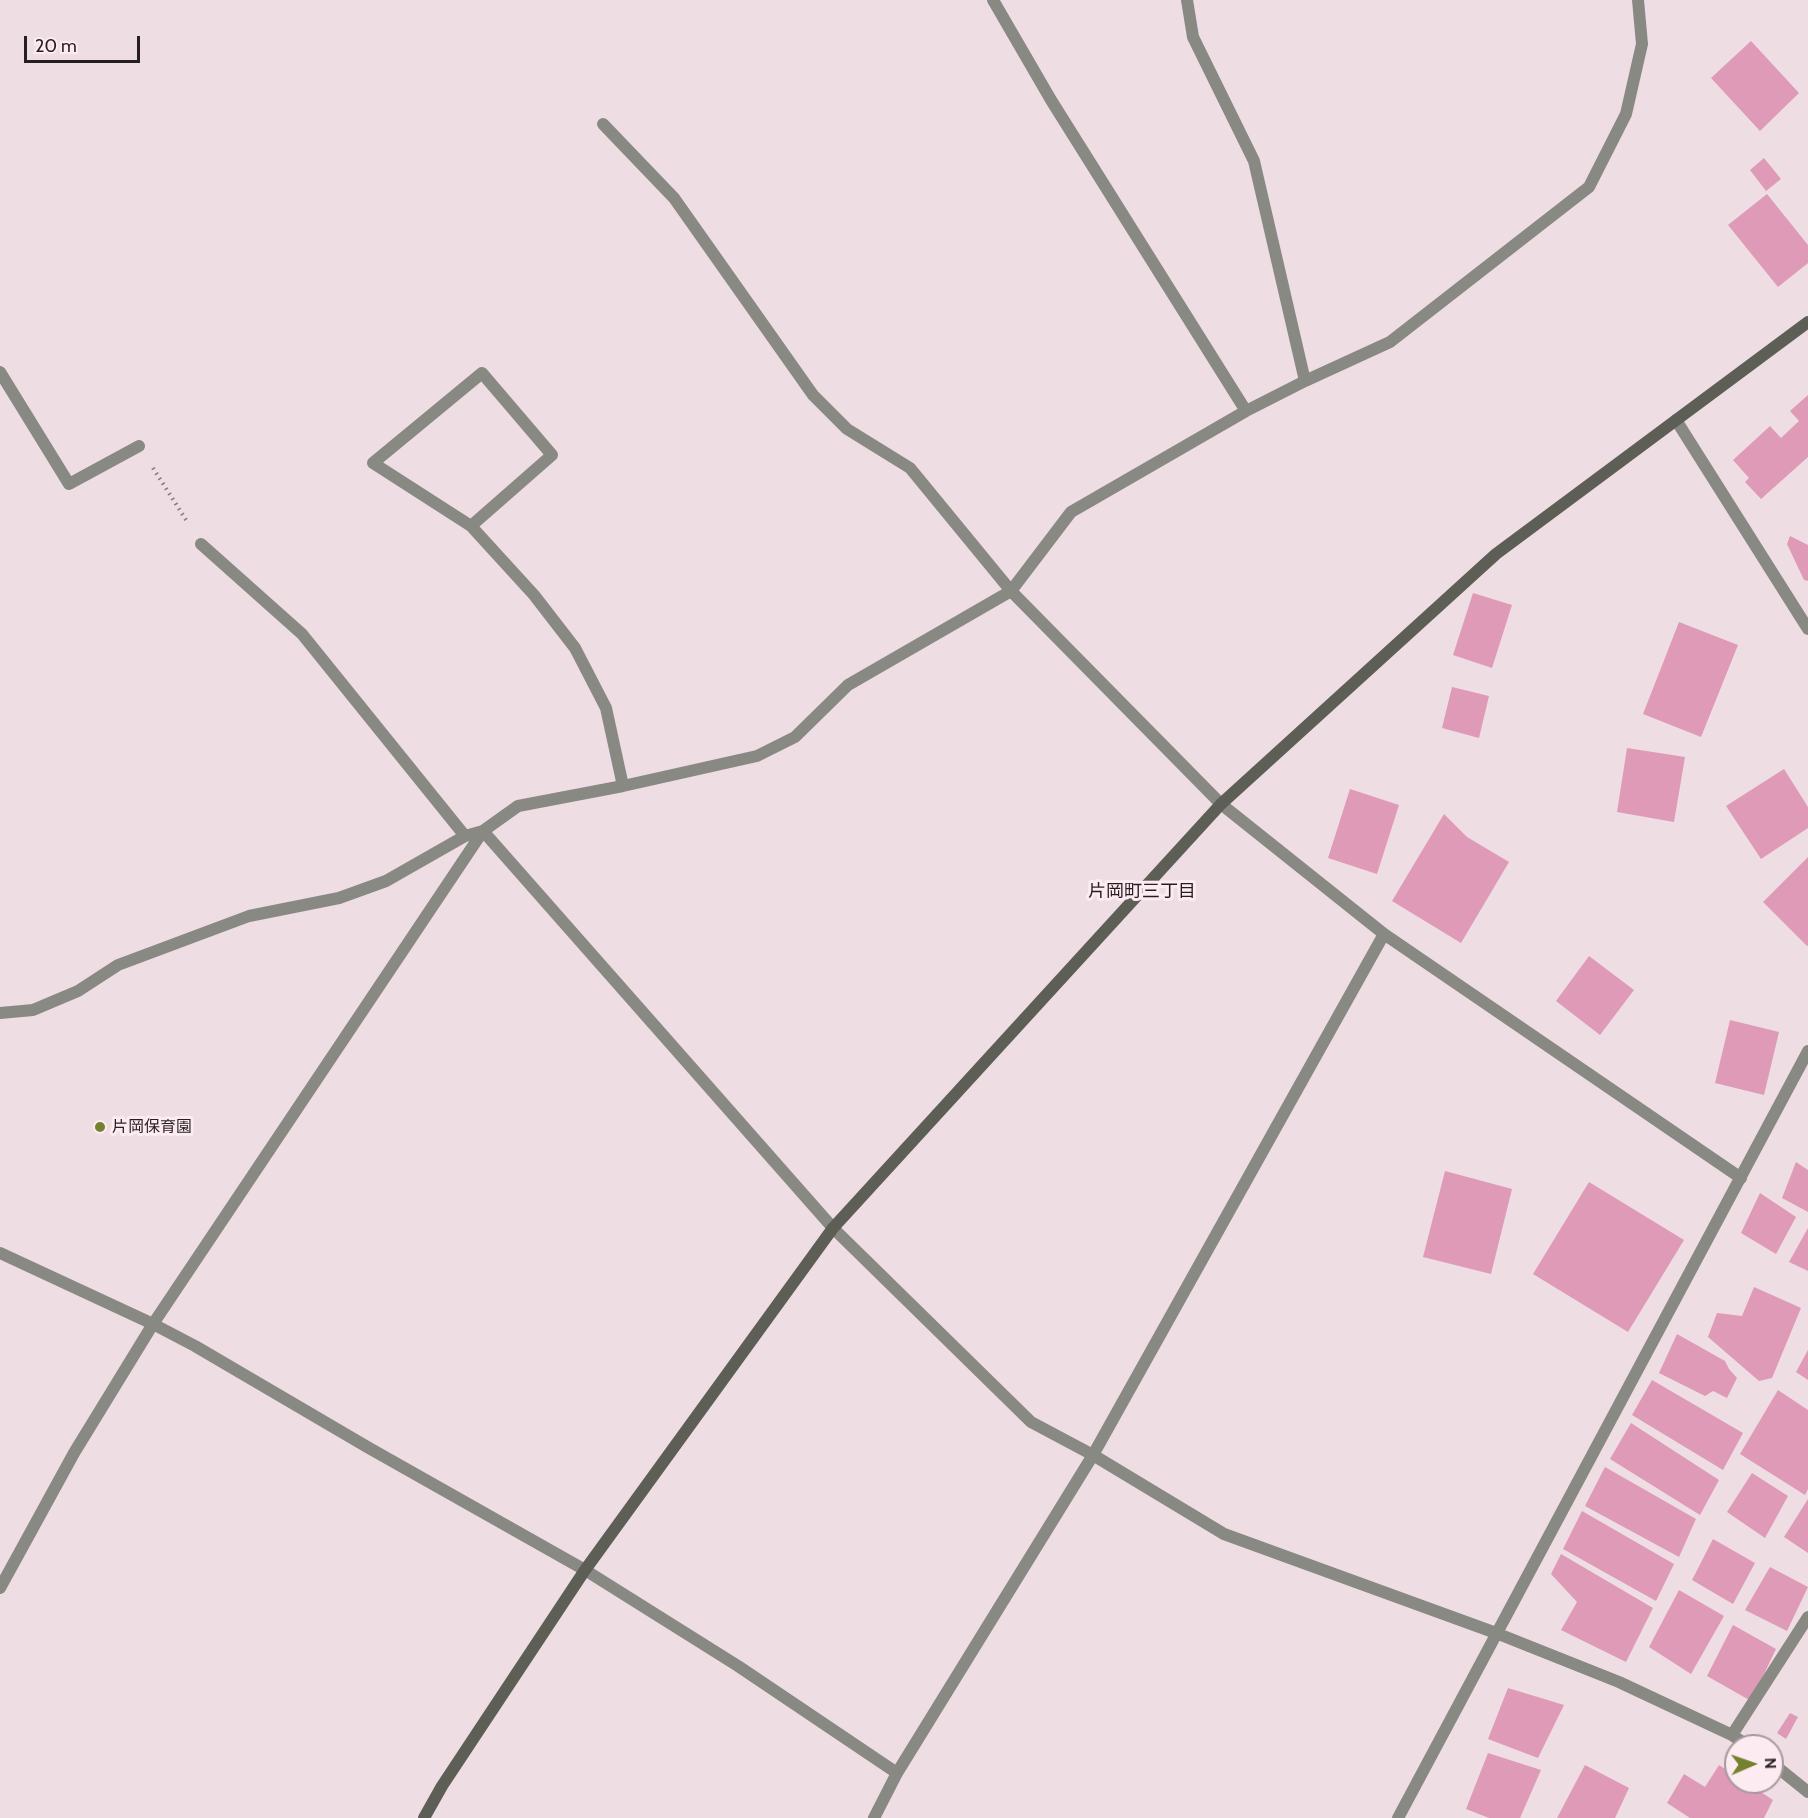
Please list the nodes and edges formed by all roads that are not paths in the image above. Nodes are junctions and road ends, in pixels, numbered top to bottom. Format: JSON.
{"nodes":[{"id":1,"x":993,"y":0,"type":"edge"},
{"id":2,"x":1187,"y":0,"type":"edge"},
{"id":3,"x":1638,"y":0,"type":"edge"},
{"id":4,"x":603,"y":124,"type":"dead end"},
{"id":5,"x":1808,"y":322,"type":"edge"},
{"id":6,"x":0,"y":372,"type":"edge"},
{"id":7,"x":1305,"y":381,"type":"junction"},
{"id":8,"x":1246,"y":411,"type":"junction"},
{"id":9,"x":1676,"y":420,"type":"junction"},
{"id":10,"x":139,"y":446,"type":"road end"},
{"id":11,"x":471,"y":526,"type":"junction"},
{"id":12,"x":201,"y":544,"type":"road end"},
{"id":13,"x":1011,"y":591,"type":"junction"},
{"id":14,"x":1808,"y":628,"type":"edge"},
{"id":15,"x":623,"y":786,"type":"junction"},
{"id":16,"x":1221,"y":804,"type":"junction"},
{"id":17,"x":483,"y":831,"type":"junction"},
{"id":18,"x":465,"y":836,"type":"junction"},
{"id":19,"x":1384,"y":934,"type":"junction"},
{"id":20,"x":0,"y":1012,"type":"edge"},
{"id":21,"x":1808,"y":1051,"type":"edge"},
{"id":22,"x":1741,"y":1178,"type":"junction"},
{"id":23,"x":833,"y":1228,"type":"junction"},
{"id":24,"x":0,"y":1253,"type":"edge"},
{"id":25,"x":153,"y":1324,"type":"junction"},
{"id":26,"x":1093,"y":1455,"type":"junction"},
{"id":27,"x":585,"y":1570,"type":"junction"},
{"id":28,"x":0,"y":1588,"type":"edge"},
{"id":29,"x":1808,"y":1617,"type":"edge"},
{"id":30,"x":1496,"y":1633,"type":"junction"},
{"id":31,"x":1730,"y":1734,"type":"edge"},
{"id":32,"x":1733,"y":1734,"type":"edge"},
{"id":33,"x":897,"y":1773,"type":"junction"},
{"id":34,"x":1784,"y":1773,"type":"edge"},
{"id":35,"x":1808,"y":1792,"type":"edge"},
{"id":36,"x":424,"y":1818,"type":"edge"},
{"id":37,"x":874,"y":1818,"type":"edge"},
{"id":38,"x":1398,"y":1818,"type":"edge"}],
"edges":[{"from":1,"to":8,"type":"street"},
{"from":2,"to":7,"type":"street"},
{"from":3,"to":7,"type":"street"},
{"from":4,"to":13,"type":"street"},
{"from":5,"to":9,"type":"street"},
{"from":6,"to":10,"type":"street"},
{"from":7,"to":8,"type":"street"},
{"from":8,"to":13,"type":"street"},
{"from":9,"to":14,"type":"street"},
{"from":9,"to":16,"type":"street"},
{"from":11,"to":11,"type":"street"},
{"from":11,"to":15,"type":"street"},
{"from":12,"to":18,"type":"street"},
{"from":13,"to":15,"type":"street"},
{"from":13,"to":16,"type":"street"},
{"from":15,"to":17,"type":"street"},
{"from":16,"to":19,"type":"street"},
{"from":16,"to":23,"type":"street"},
{"from":17,"to":18,"type":"street"},
{"from":17,"to":23,"type":"street"},
{"from":17,"to":25,"type":"street"},
{"from":18,"to":20,"type":"street"},
{"from":19,"to":22,"type":"street"},
{"from":19,"to":26,"type":"street"},
{"from":21,"to":22,"type":"street"},
{"from":22,"to":30,"type":"street"},
{"from":23,"to":26,"type":"street"},
{"from":23,"to":27,"type":"street"},
{"from":24,"to":25,"type":"street"},
{"from":25,"to":27,"type":"street"},
{"from":25,"to":28,"type":"street"},
{"from":26,"to":30,"type":"street"},
{"from":26,"to":33,"type":"street"},
{"from":27,"to":33,"type":"street"},
{"from":27,"to":36,"type":"street"},
{"from":29,"to":32,"type":"street"},
{"from":30,"to":31,"type":"street"},
{"from":30,"to":38,"type":"street"},
{"from":33,"to":37,"type":"street"},
{"from":34,"to":35,"type":"street"}]}
